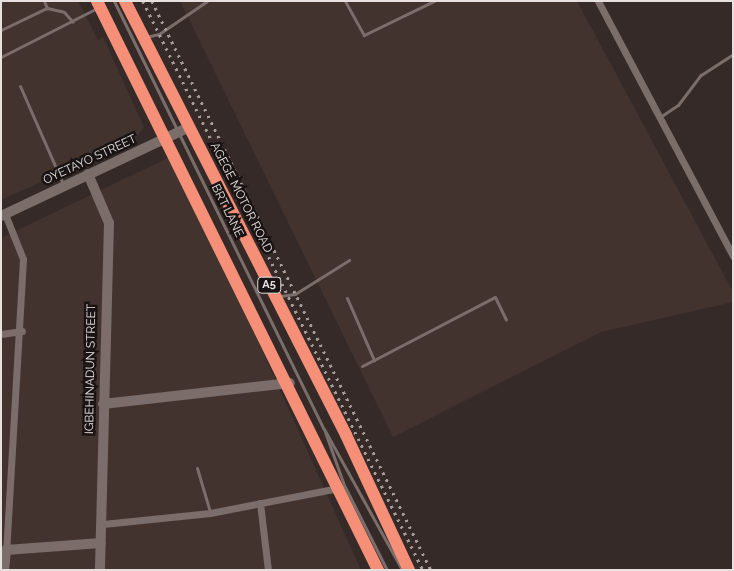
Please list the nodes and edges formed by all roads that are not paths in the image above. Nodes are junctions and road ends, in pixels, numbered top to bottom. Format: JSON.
{"nodes":[{"id":1,"x":44,"y":1,"type":"edge"},
{"id":2,"x":114,"y":1,"type":"edge"},
{"id":3,"x":126,"y":1,"type":"edge"},
{"id":4,"x":207,"y":1,"type":"edge"},
{"id":5,"x":345,"y":1,"type":"edge"},
{"id":6,"x":434,"y":1,"type":"edge"},
{"id":7,"x":598,"y":1,"type":"edge"},
{"id":8,"x":99,"y":4,"type":"edge"},
{"id":9,"x":47,"y":8,"type":"junction"},
{"id":10,"x":73,"y":22,"type":"junction"},
{"id":11,"x":1,"y":30,"type":"edge"},
{"id":12,"x":143,"y":38,"type":"junction"},
{"id":13,"x":733,"y":54,"type":"edge"},
{"id":14,"x":1,"y":57,"type":"edge"},
{"id":15,"x":20,"y":86,"type":"dead end"},
{"id":16,"x":660,"y":118,"type":"junction"},
{"id":17,"x":184,"y":129,"type":"junction"},
{"id":18,"x":166,"y":138,"type":"junction"},
{"id":19,"x":88,"y":174,"type":"junction"},
{"id":20,"x":64,"y":186,"type":"junction"},
{"id":21,"x":3,"y":215,"type":"edge"},
{"id":22,"x":733,"y":256,"type":"edge"},
{"id":23,"x":349,"y":260,"type":"dead end"},
{"id":24,"x":275,"y":297,"type":"junction"},
{"id":25,"x":347,"y":298,"type":"dead end"},
{"id":26,"x":506,"y":320,"type":"dead end"},
{"id":27,"x":22,"y":331,"type":"junction"},
{"id":28,"x":1,"y":334,"type":"edge"},
{"id":29,"x":374,"y":360,"type":"junction"},
{"id":30,"x":362,"y":366,"type":"dead end"},
{"id":31,"x":290,"y":383,"type":"junction"},
{"id":32,"x":103,"y":404,"type":"junction"},
{"id":33,"x":324,"y":429,"type":"junction"},
{"id":34,"x":197,"y":468,"type":"dead end"},
{"id":35,"x":339,"y":488,"type":"junction"},
{"id":36,"x":10,"y":490,"type":"junction"},
{"id":37,"x":1,"y":491,"type":"edge"},
{"id":38,"x":260,"y":503,"type":"junction"},
{"id":39,"x":210,"y":513,"type":"junction"},
{"id":40,"x":103,"y":524,"type":"junction"},
{"id":41,"x":101,"y":543,"type":"junction"},
{"id":42,"x":6,"y":550,"type":"junction"},
{"id":43,"x":4,"y":570,"type":"edge"},
{"id":44,"x":100,"y":570,"type":"edge"},
{"id":45,"x":268,"y":570,"type":"edge"},
{"id":46,"x":378,"y":570,"type":"edge"},
{"id":47,"x":387,"y":570,"type":"edge"},
{"id":48,"x":402,"y":570,"type":"edge"},
{"id":49,"x":409,"y":570,"type":"edge"}],
"edges":[{"from":1,"to":9,"type":"lane"},
{"from":2,"to":17,"type":"lane","name":"BRT LANE"},
{"from":3,"to":12,"type":"highway","name":"AGEGE MOTOR ROAD","number":"A5"},
{"from":4,"to":12,"type":"lane"},
{"from":5,"to":6,"type":"lane"},
{"from":7,"to":16,"type":"street"},
{"from":8,"to":10,"type":"lane"},
{"from":8,"to":18,"type":"highway","number":"A5"},
{"from":9,"to":10,"type":"lane"},
{"from":9,"to":11,"type":"lane"},
{"from":10,"to":14,"type":"lane"},
{"from":12,"to":17,"type":"highway","name":"AGEGE MOTOR ROAD","number":"A5"},
{"from":13,"to":16,"type":"lane"},
{"from":15,"to":20,"type":"lane"},
{"from":16,"to":22,"type":"street"},
{"from":17,"to":18,"type":"street","name":"OYETAYO STREET"},
{"from":17,"to":24,"type":"highway","name":"AGEGE MOTOR ROAD","number":"A5"},
{"from":17,"to":33,"type":"lane","name":"BRT LANE"},
{"from":18,"to":19,"type":"street","name":"OYETAYO STREET"},
{"from":18,"to":31,"type":"highway","number":"A5"},
{"from":19,"to":20,"type":"street","name":"OYETAYO STREET"},
{"from":19,"to":32,"type":"street","name":"IGBEHINADUN STREET"},
{"from":20,"to":21,"type":"street","name":"OYETAYO STREET"},
{"from":21,"to":27,"type":"street"},
{"from":23,"to":24,"type":"lane"},
{"from":24,"to":49,"type":"highway","name":"AGEGE MOTOR ROAD","number":"A5"},
{"from":25,"to":29,"type":"lane"},
{"from":26,"to":29,"type":"lane"},
{"from":27,"to":28,"type":"street"},
{"from":27,"to":36,"type":"street"},
{"from":29,"to":30,"type":"lane"},
{"from":31,"to":32,"type":"street"},
{"from":31,"to":35,"type":"highway","number":"A5"},
{"from":32,"to":40,"type":"street","name":"IGBEHINADUN STREET"},
{"from":33,"to":47,"type":"lane","name":"BRT LANE"},
{"from":33,"to":48,"type":"lane","name":"BRT LANE"},
{"from":34,"to":39,"type":"lane"},
{"from":35,"to":38,"type":"street"},
{"from":35,"to":46,"type":"highway","number":"A5"},
{"from":36,"to":37,"type":"street"},
{"from":36,"to":42,"type":"street"},
{"from":38,"to":39,"type":"street"},
{"from":38,"to":45,"type":"street"},
{"from":39,"to":40,"type":"street"},
{"from":40,"to":41,"type":"street","name":"IGBEHINADUN STREET"},
{"from":41,"to":42,"type":"street"},
{"from":41,"to":44,"type":"street","name":"IGBEHINADUN STREET"},
{"from":42,"to":43,"type":"street"}]}
